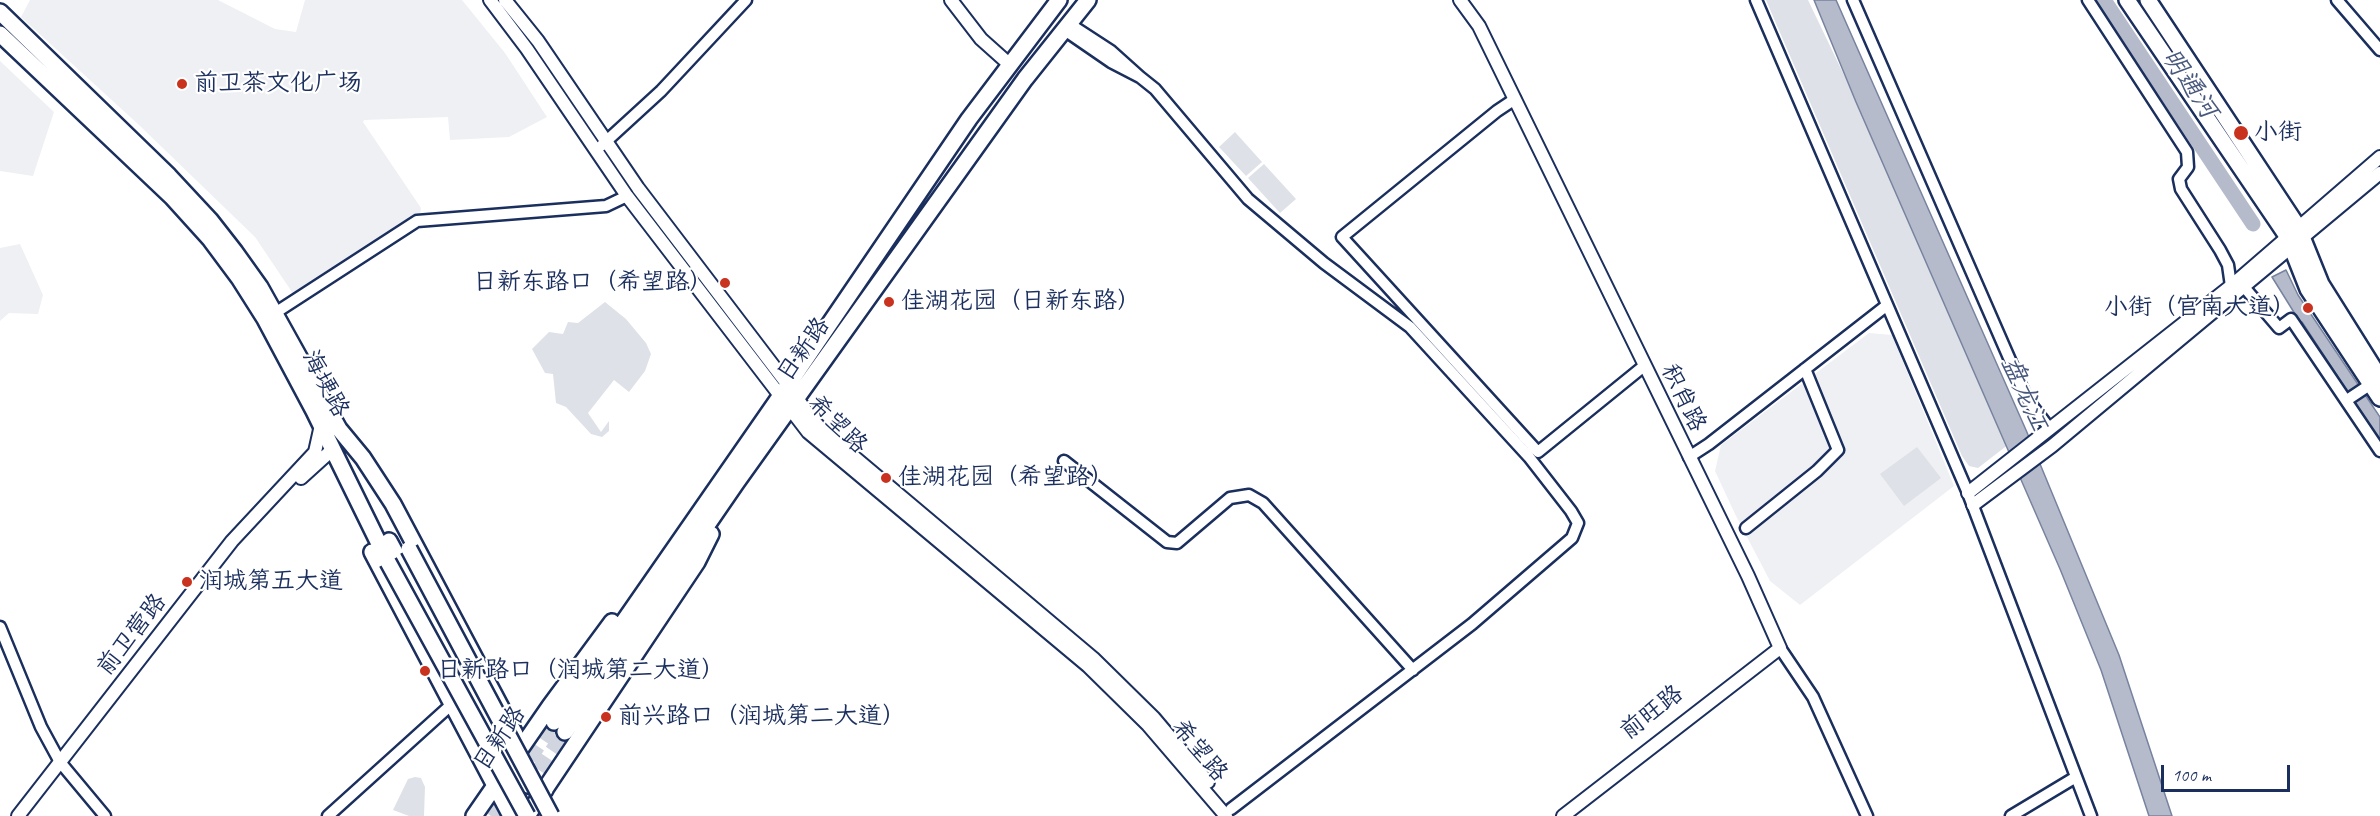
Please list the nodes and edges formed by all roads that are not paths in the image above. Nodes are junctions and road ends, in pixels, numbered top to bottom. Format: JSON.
{"nodes":[{"id":1,"x":490,"y":0,"type":"edge"},
{"id":2,"x":505,"y":0,"type":"edge"},
{"id":3,"x":747,"y":0,"type":"edge"},
{"id":4,"x":951,"y":0,"type":"edge"},
{"id":5,"x":1059,"y":0,"type":"edge"},
{"id":6,"x":1074,"y":0,"type":"edge"},
{"id":7,"x":1088,"y":0,"type":"edge"},
{"id":8,"x":1460,"y":0,"type":"edge"},
{"id":9,"x":1756,"y":0,"type":"edge"},
{"id":10,"x":1853,"y":0,"type":"edge"},
{"id":11,"x":2088,"y":0,"type":"edge"},
{"id":12,"x":2127,"y":0,"type":"edge"},
{"id":13,"x":2148,"y":0,"type":"edge"},
{"id":14,"x":2337,"y":0,"type":"edge"},
{"id":15,"x":0,"y":12,"type":"edge"},
{"id":16,"x":1063,"y":29,"type":"junction"},
{"id":17,"x":0,"y":34,"type":"edge"},
{"id":18,"x":2380,"y":50,"type":"edge"},
{"id":19,"x":1009,"y":64,"type":"junction"},
{"id":20,"x":1515,"y":99,"type":"junction"},
{"id":21,"x":606,"y":143,"type":"junction"},
{"id":22,"x":595,"y":150,"type":"junction"},
{"id":23,"x":2380,"y":157,"type":"edge"},
{"id":24,"x":2380,"y":173,"type":"edge"},
{"id":25,"x":627,"y":196,"type":"junction"},
{"id":26,"x":2296,"y":237,"type":"junction"},
{"id":27,"x":2238,"y":286,"type":"junction"},
{"id":28,"x":1886,"y":306,"type":"junction"},
{"id":29,"x":275,"y":313,"type":"junction"},
{"id":30,"x":1644,"y":366,"type":"junction"},
{"id":31,"x":1805,"y":369,"type":"junction"},
{"id":32,"x":2372,"y":384,"type":"edge"},
{"id":33,"x":789,"y":398,"type":"junction"},
{"id":34,"x":2380,"y":398,"type":"edge"},
{"id":35,"x":2348,"y":400,"type":"junction"},
{"id":36,"x":330,"y":424,"type":"junction"},
{"id":37,"x":2048,"y":431,"type":"junction"},
{"id":38,"x":333,"y":449,"type":"junction"},
{"id":39,"x":2380,"y":451,"type":"edge"},
{"id":40,"x":1689,"y":457,"type":"junction"},
{"id":41,"x":1064,"y":461,"type":"dead end"},
{"id":42,"x":736,"y":483,"type":"junction"},
{"id":43,"x":718,"y":487,"type":"junction"},
{"id":44,"x":1970,"y":499,"type":"junction"},
{"id":45,"x":1746,"y":528,"type":"dead end"},
{"id":46,"x":0,"y":627,"type":"edge"},
{"id":47,"x":1778,"y":645,"type":"junction"},
{"id":48,"x":1413,"y":669,"type":"junction"},
{"id":49,"x":452,"y":704,"type":"junction"},
{"id":50,"x":522,"y":748,"type":"junction"},
{"id":51,"x":61,"y":765,"type":"junction"},
{"id":52,"x":510,"y":766,"type":"junction"},
{"id":53,"x":2076,"y":777,"type":"junction"},
{"id":54,"x":495,"y":787,"type":"junction"},
{"id":55,"x":546,"y":790,"type":"junction"},
{"id":56,"x":531,"y":814,"type":"edge"},
{"id":57,"x":1231,"y":814,"type":"edge"},
{"id":58,"x":18,"y":816,"type":"edge"},
{"id":59,"x":26,"y":816,"type":"edge"},
{"id":60,"x":105,"y":816,"type":"edge"},
{"id":61,"x":328,"y":816,"type":"edge"},
{"id":62,"x":474,"y":816,"type":"edge"},
{"id":63,"x":511,"y":816,"type":"edge"},
{"id":64,"x":551,"y":816,"type":"edge"},
{"id":65,"x":559,"y":816,"type":"edge"},
{"id":66,"x":1553,"y":816,"type":"edge"},
{"id":67,"x":1563,"y":816,"type":"edge"},
{"id":68,"x":1867,"y":816,"type":"edge"},
{"id":69,"x":2011,"y":816,"type":"edge"},
{"id":70,"x":2091,"y":816,"type":"edge"}],
"edges":[{"from":1,"to":22,"type":"street","name":"希望路"},
{"from":2,"to":21,"type":"street","name":"希望路"},
{"from":3,"to":21,"type":"street"},
{"from":4,"to":19,"type":"street"},
{"from":5,"to":19,"type":"main road","name":"日新路"},
{"from":6,"to":16,"type":"main road"},
{"from":7,"to":16,"type":"main road","name":"日新路"},
{"from":8,"to":20,"type":"street","name":"积肖路"},
{"from":9,"to":28,"type":"street"},
{"from":10,"to":37,"type":"street"},
{"from":11,"to":27,"type":"street"},
{"from":12,"to":26,"type":"main road"},
{"from":13,"to":26,"type":"main road"},
{"from":14,"to":18,"type":"street"},
{"from":15,"to":29,"type":"main road","name":"海埂路"},
{"from":16,"to":33,"type":"main road","name":"日新路"},
{"from":16,"to":48,"type":"street"},
{"from":17,"to":36,"type":"main road","name":"海埂路"},
{"from":19,"to":33,"type":"main road","name":"日新路"},
{"from":20,"to":30,"type":"street","name":"积肖路"},
{"from":20,"to":30,"type":"street"},
{"from":21,"to":22,"type":"street"},
{"from":21,"to":33,"type":"street","name":"希望路"},
{"from":22,"to":25,"type":"street","name":"希望路"},
{"from":23,"to":26,"type":"street"},
{"from":24,"to":26,"type":"street"},
{"from":25,"to":29,"type":"street"},
{"from":25,"to":33,"type":"street","name":"希望路"},
{"from":26,"to":27,"type":"street"},
{"from":26,"to":32,"type":"main road"},
{"from":27,"to":35,"type":"street"},
{"from":27,"to":37,"type":"street"},
{"from":27,"to":44,"type":"street"},
{"from":28,"to":31,"type":"street"},
{"from":28,"to":44,"type":"street"},
{"from":29,"to":36,"type":"main road","name":"海埂路"},
{"from":30,"to":40,"type":"street","name":"积肖路"},
{"from":31,"to":40,"type":"street"},
{"from":31,"to":45,"type":"street"},
{"from":32,"to":34,"type":"main road"},
{"from":32,"to":35,"type":"street"},
{"from":33,"to":42,"type":"main road","name":"日新路"},
{"from":33,"to":43,"type":"main road","name":"日新路"},
{"from":33,"to":57,"type":"street","name":"希望路"},
{"from":35,"to":39,"type":"street"},
{"from":36,"to":38,"type":"main road","name":"海埂路"},
{"from":36,"to":50,"type":"main road"},
{"from":36,"to":51,"type":"street","name":"前卫营路"},
{"from":36,"to":64,"type":"main road","name":"海埂路","bridge":true},
{"from":37,"to":44,"type":"street"},
{"from":38,"to":49,"type":"main road"},
{"from":38,"to":51,"type":"street","name":"前卫营路"},
{"from":38,"to":52,"type":"main road"},
{"from":38,"to":56,"type":"main road","name":"海埂路","bridge":true},
{"from":40,"to":47,"type":"street","name":"积肖路"},
{"from":41,"to":48,"type":"street"},
{"from":42,"to":43,"type":"main road","name":"日新路"},
{"from":42,"to":55,"type":"main road"},
{"from":43,"to":50,"type":"main road","name":"日新路"},
{"from":44,"to":53,"type":"street"},
{"from":46,"to":51,"type":"street"},
{"from":47,"to":66,"type":"street","name":"前旺路"},
{"from":47,"to":67,"type":"street","name":"前旺路"},
{"from":47,"to":68,"type":"street","name":"积肖路"},
{"from":48,"to":57,"type":"street"},
{"from":49,"to":54,"type":"main road"},
{"from":49,"to":61,"type":"street"},
{"from":50,"to":52,"type":"main road","name":"日新路"},
{"from":50,"to":55,"type":"main road"},
{"from":51,"to":58,"type":"street","name":"前卫营路"},
{"from":51,"to":59,"type":"street","name":"前卫营路"},
{"from":51,"to":60,"type":"street"},
{"from":52,"to":54,"type":"main road","name":"日新路"},
{"from":52,"to":55,"type":"main road"},
{"from":53,"to":69,"type":"street"},
{"from":53,"to":70,"type":"street"},
{"from":54,"to":56,"type":"main road"},
{"from":54,"to":62,"type":"main road","name":"日新路"},
{"from":54,"to":63,"type":"main road"},
{"from":55,"to":56,"type":"main road"},
{"from":55,"to":65,"type":"main road"}]}
